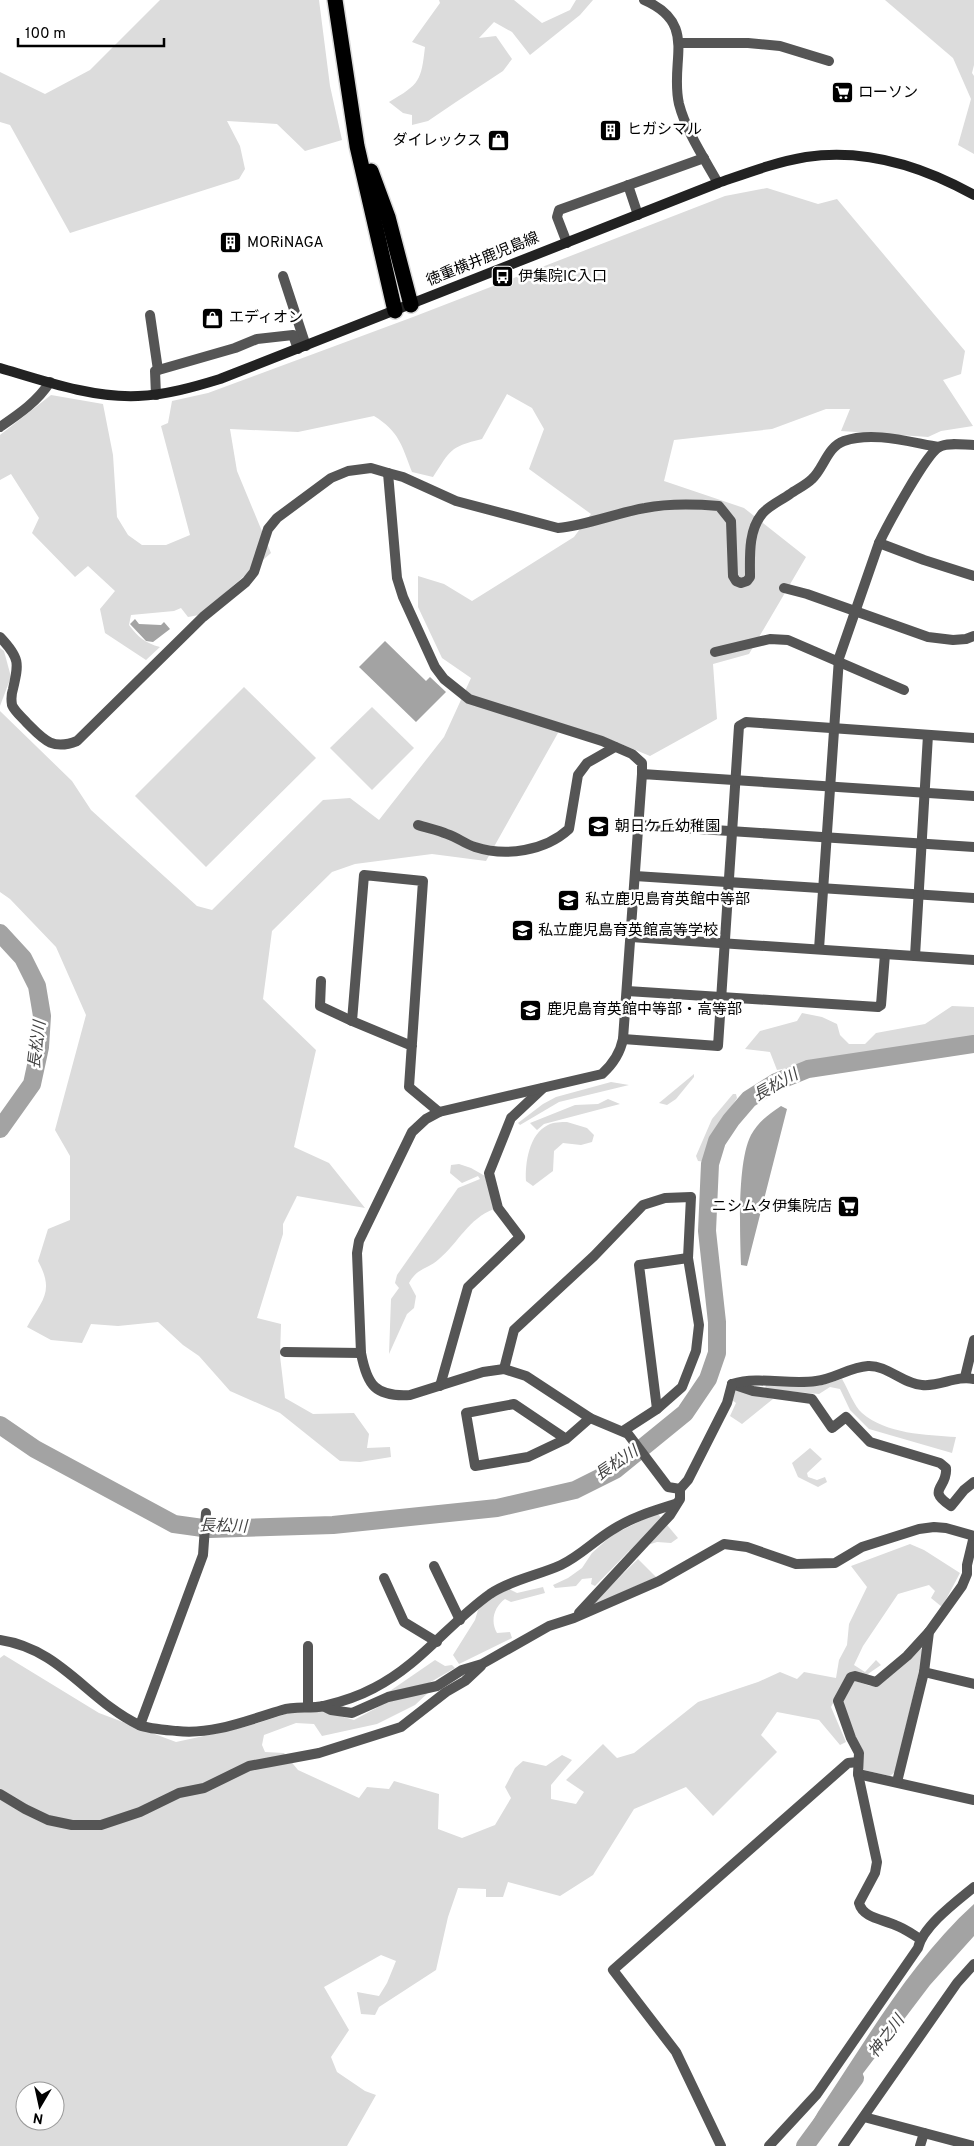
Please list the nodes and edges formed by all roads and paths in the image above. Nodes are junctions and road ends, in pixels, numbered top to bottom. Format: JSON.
{"nodes":[{"id":1,"x":335,"y":0,"type":"edge"},
{"id":2,"x":644,"y":0,"type":"edge"},
{"id":3,"x":680,"y":43,"type":"junction"},
{"id":4,"x":829,"y":61,"type":"dead end"},
{"id":5,"x":355,"y":130,"type":"junction"},
{"id":6,"x":704,"y":158,"type":"junction"},
{"id":7,"x":718,"y":183,"type":"junction"},
{"id":8,"x":628,"y":185,"type":"junction"},
{"id":9,"x":974,"y":195,"type":"edge"},
{"id":10,"x":638,"y":215,"type":"junction"},
{"id":11,"x":567,"y":243,"type":"junction"},
{"id":12,"x":283,"y":276,"type":"dead end"},
{"id":13,"x":411,"y":305,"type":"junction"},
{"id":14,"x":395,"y":311,"type":"junction"},
{"id":15,"x":150,"y":315,"type":"dead end"},
{"id":16,"x":302,"y":347,"type":"junction"},
{"id":17,"x":0,"y":368,"type":"edge"},
{"id":18,"x":158,"y":370,"type":"junction"},
{"id":19,"x":50,"y":382,"type":"junction"},
{"id":20,"x":156,"y":395,"type":"junction"},
{"id":21,"x":0,"y":427,"type":"edge"},
{"id":22,"x":974,"y":445,"type":"edge"},
{"id":23,"x":939,"y":447,"type":"junction"},
{"id":24,"x":388,"y":473,"type":"junction"},
{"id":25,"x":880,"y":543,"type":"junction"},
{"id":26,"x":974,"y":576,"type":"edge"},
{"id":27,"x":784,"y":588,"type":"dead end"},
{"id":28,"x":855,"y":611,"type":"junction"},
{"id":29,"x":974,"y":636,"type":"edge"},
{"id":30,"x":0,"y":637,"type":"edge"},
{"id":31,"x":715,"y":652,"type":"dead end"},
{"id":32,"x":839,"y":662,"type":"junction"},
{"id":33,"x":904,"y":690,"type":"dead end"},
{"id":34,"x":835,"y":728,"type":"junction"},
{"id":35,"x":928,"y":735,"type":"junction"},
{"id":36,"x":974,"y":738,"type":"edge"},
{"id":37,"x":615,"y":746,"type":"junction"},
{"id":38,"x":642,"y":774,"type":"junction"},
{"id":39,"x":735,"y":780,"type":"junction"},
{"id":40,"x":831,"y":787,"type":"junction"},
{"id":41,"x":925,"y":793,"type":"junction"},
{"id":42,"x":974,"y":796,"type":"edge"},
{"id":43,"x":418,"y":825,"type":"dead end"},
{"id":44,"x":638,"y":825,"type":"junction"},
{"id":45,"x":732,"y":832,"type":"junction"},
{"id":46,"x":827,"y":838,"type":"junction"},
{"id":47,"x":921,"y":844,"type":"junction"},
{"id":48,"x":974,"y":848,"type":"edge"},
{"id":49,"x":635,"y":876,"type":"junction"},
{"id":50,"x":729,"y":882,"type":"junction"},
{"id":51,"x":824,"y":888,"type":"junction"},
{"id":52,"x":918,"y":894,"type":"junction"},
{"id":53,"x":974,"y":898,"type":"edge"},
{"id":54,"x":631,"y":937,"type":"junction"},
{"id":55,"x":725,"y":943,"type":"junction"},
{"id":56,"x":820,"y":950,"type":"junction"},
{"id":57,"x":885,"y":954,"type":"junction"},
{"id":58,"x":915,"y":956,"type":"junction"},
{"id":59,"x":974,"y":960,"type":"edge"},
{"id":60,"x":320,"y":981,"type":"dead end"},
{"id":61,"x":627,"y":991,"type":"junction"},
{"id":62,"x":721,"y":997,"type":"junction"},
{"id":63,"x":352,"y":1021,"type":"junction"},
{"id":64,"x":623,"y":1039,"type":"junction"},
{"id":65,"x":412,"y":1046,"type":"junction"},
{"id":66,"x":543,"y":1088,"type":"junction"},
{"id":67,"x":439,"y":1112,"type":"junction"},
{"id":68,"x":688,"y":1258,"type":"junction"},
{"id":69,"x":974,"y":1340,"type":"edge"},
{"id":70,"x":285,"y":1352,"type":"dead end"},
{"id":71,"x":361,"y":1354,"type":"junction"},
{"id":72,"x":504,"y":1370,"type":"junction"},
{"id":73,"x":970,"y":1378,"type":"edge"},
{"id":74,"x":732,"y":1384,"type":"junction"},
{"id":75,"x":440,"y":1386,"type":"junction"},
{"id":76,"x":657,"y":1409,"type":"junction"},
{"id":77,"x":590,"y":1418,"type":"junction"},
{"id":78,"x":626,"y":1433,"type":"junction"},
{"id":79,"x":566,"y":1439,"type":"junction"},
{"id":80,"x":974,"y":1482,"type":"edge"},
{"id":81,"x":680,"y":1489,"type":"junction"},
{"id":82,"x":675,"y":1504,"type":"junction"},
{"id":83,"x":206,"y":1516,"type":"dead end"},
{"id":84,"x":974,"y":1536,"type":"edge"},
{"id":85,"x":434,"y":1566,"type":"dead end"},
{"id":86,"x":384,"y":1578,"type":"dead end"},
{"id":87,"x":574,"y":1618,"type":"junction"},
{"id":88,"x":460,"y":1620,"type":"junction"},
{"id":89,"x":929,"y":1632,"type":"junction"},
{"id":90,"x":0,"y":1640,"type":"edge"},
{"id":91,"x":436,"y":1642,"type":"junction"},
{"id":92,"x":308,"y":1646,"type":"dead end"},
{"id":93,"x":482,"y":1664,"type":"junction"},
{"id":94,"x":924,"y":1672,"type":"junction"},
{"id":95,"x":974,"y":1684,"type":"edge"},
{"id":96,"x":323,"y":1706,"type":"junction"},
{"id":97,"x":308,"y":1707,"type":"junction"},
{"id":98,"x":140,"y":1725,"type":"junction"},
{"id":99,"x":858,"y":1762,"type":"junction"},
{"id":100,"x":858,"y":1774,"type":"junction"},
{"id":101,"x":897,"y":1782,"type":"junction"},
{"id":102,"x":0,"y":1794,"type":"edge"},
{"id":103,"x":974,"y":1800,"type":"edge"},
{"id":104,"x":974,"y":1887,"type":"edge"},
{"id":105,"x":920,"y":1939,"type":"junction"},
{"id":106,"x":974,"y":1964,"type":"edge"},
{"id":107,"x":864,"y":2117,"type":"junction"},
{"id":108,"x":924,"y":2133,"type":"junction"},
{"id":109,"x":721,"y":2146,"type":"edge"},
{"id":110,"x":769,"y":2146,"type":"edge"},
{"id":111,"x":843,"y":2146,"type":"edge"},
{"id":112,"x":920,"y":2146,"type":"edge"},
{"id":113,"x":973,"y":2146,"type":"edge"}],
"edges":[{"from":1,"to":5,"type":"highway"},
{"from":2,"to":3,"type":"street"},
{"from":3,"to":4,"type":"street"},
{"from":3,"to":6,"type":"street"},
{"from":5,"to":13,"type":"highway"},
{"from":5,"to":14,"type":"highway"},
{"from":6,"to":7,"type":"street"},
{"from":6,"to":8,"type":"street"},
{"from":7,"to":9,"type":"main road","name":"徳重横井鹿児島線"},
{"from":7,"to":10,"type":"main road","name":"徳重横井鹿児島線"},
{"from":8,"to":10,"type":"street"},
{"from":8,"to":11,"type":"street"},
{"from":10,"to":11,"type":"main road","name":"徳重横井鹿児島線"},
{"from":11,"to":13,"type":"main road","name":"徳重横井鹿児島線"},
{"from":12,"to":16,"type":"street"},
{"from":13,"to":14,"type":"main road","name":"徳重横井鹿児島線"},
{"from":14,"to":16,"type":"main road","name":"徳重横井鹿児島線"},
{"from":15,"to":18,"type":"street"},
{"from":16,"to":18,"type":"street"},
{"from":16,"to":20,"type":"main road","name":"徳重横井鹿児島線"},
{"from":17,"to":19,"type":"main road","name":"徳重横井鹿児島線"},
{"from":18,"to":20,"type":"street"},
{"from":19,"to":20,"type":"main road","name":"徳重横井鹿児島線"},
{"from":19,"to":21,"type":"street"},
{"from":22,"to":23,"type":"street"},
{"from":23,"to":24,"type":"street"},
{"from":23,"to":25,"type":"street"},
{"from":24,"to":30,"type":"street"},
{"from":24,"to":37,"type":"street"},
{"from":25,"to":26,"type":"street"},
{"from":25,"to":28,"type":"street"},
{"from":27,"to":28,"type":"street"},
{"from":28,"to":29,"type":"street"},
{"from":28,"to":32,"type":"street"},
{"from":31,"to":32,"type":"street"},
{"from":32,"to":33,"type":"street"},
{"from":32,"to":34,"type":"street"},
{"from":34,"to":35,"type":"street"},
{"from":34,"to":39,"type":"street"},
{"from":34,"to":40,"type":"street"},
{"from":35,"to":36,"type":"street"},
{"from":35,"to":41,"type":"street"},
{"from":37,"to":38,"type":"street"},
{"from":37,"to":43,"type":"street"},
{"from":38,"to":39,"type":"street"},
{"from":38,"to":44,"type":"street"},
{"from":39,"to":40,"type":"street"},
{"from":39,"to":45,"type":"street"},
{"from":40,"to":41,"type":"street"},
{"from":40,"to":46,"type":"street"},
{"from":41,"to":42,"type":"street"},
{"from":41,"to":47,"type":"street"},
{"from":44,"to":45,"type":"street"},
{"from":44,"to":49,"type":"street"},
{"from":45,"to":46,"type":"street"},
{"from":45,"to":50,"type":"street"},
{"from":46,"to":47,"type":"street"},
{"from":46,"to":51,"type":"street"},
{"from":47,"to":48,"type":"street"},
{"from":47,"to":52,"type":"street"},
{"from":49,"to":50,"type":"street"},
{"from":49,"to":54,"type":"street"},
{"from":50,"to":51,"type":"street"},
{"from":50,"to":55,"type":"street"},
{"from":51,"to":52,"type":"street"},
{"from":51,"to":56,"type":"street"},
{"from":52,"to":53,"type":"street"},
{"from":52,"to":58,"type":"street"},
{"from":54,"to":55,"type":"street"},
{"from":54,"to":61,"type":"street"},
{"from":55,"to":56,"type":"street"},
{"from":55,"to":62,"type":"street"},
{"from":56,"to":57,"type":"street"},
{"from":57,"to":58,"type":"street"},
{"from":57,"to":62,"type":"street"},
{"from":58,"to":59,"type":"street"},
{"from":60,"to":63,"type":"street"},
{"from":61,"to":62,"type":"street"},
{"from":61,"to":64,"type":"street"},
{"from":62,"to":64,"type":"street"},
{"from":63,"to":65,"type":"street"},
{"from":63,"to":65,"type":"street"},
{"from":64,"to":66,"type":"street"},
{"from":65,"to":67,"type":"street"},
{"from":66,"to":67,"type":"street"},
{"from":66,"to":75,"type":"street"},
{"from":67,"to":71,"type":"street"},
{"from":68,"to":72,"type":"street"},
{"from":68,"to":76,"type":"street"},
{"from":68,"to":76,"type":"street"},
{"from":69,"to":73,"type":"street"},
{"from":70,"to":71,"type":"street"},
{"from":71,"to":75,"type":"street"},
{"from":72,"to":75,"type":"street"},
{"from":72,"to":77,"type":"street"},
{"from":73,"to":74,"type":"street"},
{"from":74,"to":80,"type":"street"},
{"from":74,"to":81,"type":"street"},
{"from":76,"to":78,"type":"street"},
{"from":77,"to":78,"type":"street"},
{"from":77,"to":79,"type":"street"},
{"from":78,"to":81,"type":"street"},
{"from":79,"to":79,"type":"street"},
{"from":81,"to":82,"type":"street"},
{"from":82,"to":87,"type":"street"},
{"from":82,"to":88,"type":"street"},
{"from":83,"to":98,"type":"street"},
{"from":84,"to":87,"type":"street"},
{"from":84,"to":89,"type":"street"},
{"from":85,"to":88,"type":"street"},
{"from":86,"to":91,"type":"street"},
{"from":87,"to":93,"type":"street"},
{"from":88,"to":91,"type":"street"},
{"from":89,"to":94,"type":"street"},
{"from":89,"to":99,"type":"street"},
{"from":90,"to":98,"type":"street"},
{"from":91,"to":96,"type":"street"},
{"from":92,"to":97,"type":"street"},
{"from":93,"to":96,"type":"street"},
{"from":93,"to":102,"type":"street"},
{"from":94,"to":95,"type":"street"},
{"from":94,"to":101,"type":"street"},
{"from":96,"to":97,"type":"street"},
{"from":97,"to":98,"type":"street"},
{"from":99,"to":100,"type":"street"},
{"from":99,"to":109,"type":"street"},
{"from":100,"to":101,"type":"street"},
{"from":100,"to":105,"type":"street"},
{"from":101,"to":103,"type":"street"},
{"from":104,"to":105,"type":"street"},
{"from":105,"to":110,"type":"street"},
{"from":106,"to":107,"type":"street"},
{"from":107,"to":108,"type":"street"},
{"from":107,"to":111,"type":"street"},
{"from":108,"to":112,"type":"street"},
{"from":108,"to":113,"type":"street"}]}
